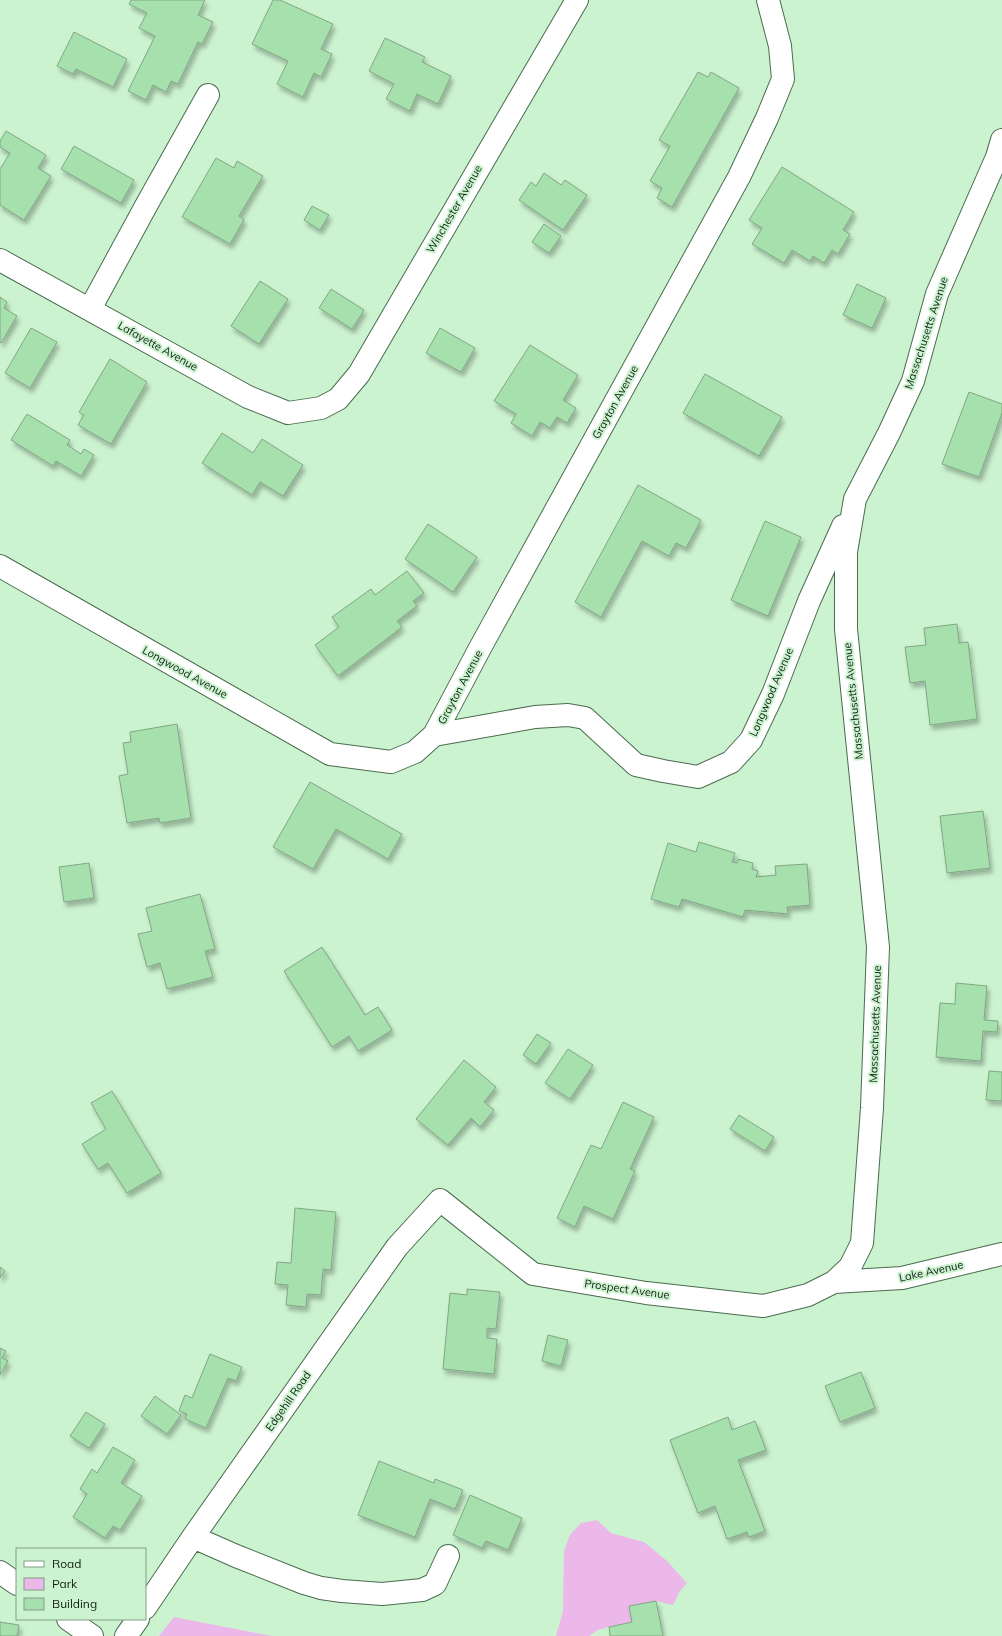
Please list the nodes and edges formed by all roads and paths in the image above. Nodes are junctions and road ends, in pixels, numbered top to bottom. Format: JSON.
{"nodes":[{"id":1,"x":577,"y":0,"type":"edge"},
{"id":2,"x":768,"y":0,"type":"edge"},
{"id":3,"x":208,"y":96,"type":"dead end"},
{"id":4,"x":1002,"y":140,"type":"edge"},
{"id":5,"x":0,"y":260,"type":"edge"},
{"id":6,"x":90,"y":309,"type":"junction"},
{"id":7,"x":321,"y":408,"type":"joint"},
{"id":8,"x":854,"y":499,"type":"junction"},
{"id":9,"x":0,"y":566,"type":"edge"},
{"id":10,"x":434,"y":735,"type":"junction"},
{"id":11,"x":376,"y":760,"type":"joint"},
{"id":12,"x":440,"y":1200,"type":"joint"},
{"id":13,"x":1002,"y":1254,"type":"edge"},
{"id":14,"x":834,"y":1282,"type":"junction"},
{"id":15,"x":193,"y":1537,"type":"junction"},
{"id":16,"x":448,"y":1556,"type":"dead end"},
{"id":17,"x":0,"y":1572,"type":"edge"},
{"id":18,"x":16,"y":1583,"type":"edge"},
{"id":19,"x":146,"y":1607,"type":"edge"},
{"id":20,"x":69,"y":1620,"type":"edge"},
{"id":21,"x":137,"y":1620,"type":"edge"},
{"id":22,"x":92,"y":1636,"type":"edge"},
{"id":23,"x":126,"y":1636,"type":"edge"}],
"edges":[{"from":1,"to":7,"type":"street","name":"Winchester Avenue"},
{"from":2,"to":10,"type":"street","name":"Grayton Avenue"},
{"from":3,"to":6,"type":"street"},
{"from":4,"to":8,"type":"street","name":"Massachusetts Avenue"},
{"from":5,"to":6,"type":"street","name":"Lafayette Avenue"},
{"from":6,"to":7,"type":"street","name":"Lafayette Avenue"},
{"from":8,"to":10,"type":"street","name":"Longwood Avenue"},
{"from":8,"to":14,"type":"street","name":"Massachusetts Avenue"},
{"from":9,"to":11,"type":"street","name":"Longwood Avenue"},
{"from":10,"to":11,"type":"street","name":"Grayton Avenue"},
{"from":12,"to":14,"type":"street","name":"Prospect Avenue"},
{"from":12,"to":15,"type":"street","name":"Edgehill Road"},
{"from":13,"to":14,"type":"street","name":"Lake Avenue"},
{"from":15,"to":16,"type":"street"},
{"from":15,"to":19,"type":"street","name":"Edgehill Road"},
{"from":17,"to":18,"type":"street"},
{"from":20,"to":22,"type":"street"},
{"from":21,"to":23,"type":"street"}]}
